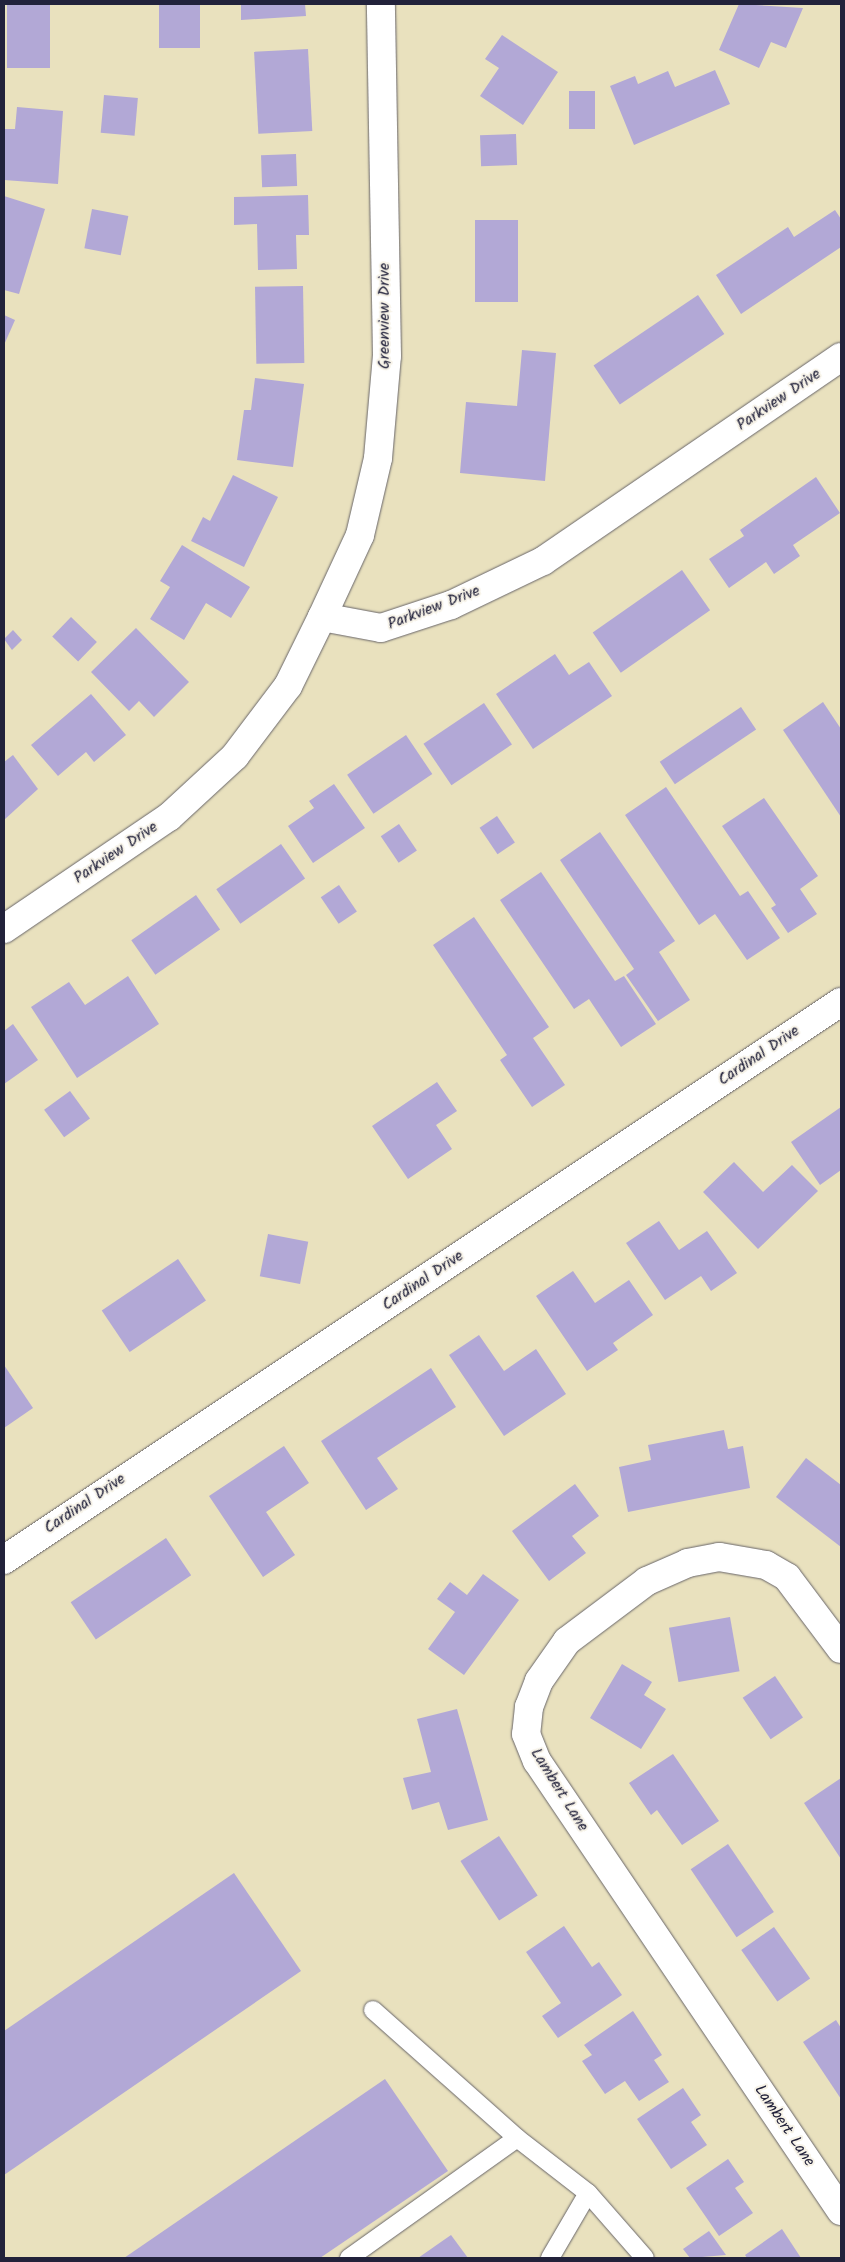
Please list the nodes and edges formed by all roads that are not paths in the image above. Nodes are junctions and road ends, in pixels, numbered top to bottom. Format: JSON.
{"nodes":[{"id":1,"x":381,"y":4,"type":"edge"},
{"id":2,"x":841,"y":357,"type":"edge"},
{"id":3,"x":322,"y":617,"type":"junction"},
{"id":4,"x":4,"y":930,"type":"edge"},
{"id":5,"x":841,"y":1002,"type":"edge"},
{"id":6,"x":4,"y":1560,"type":"edge"},
{"id":7,"x":841,"y":1649,"type":"edge"},
{"id":8,"x":373,"y":2010,"type":"dead end"},
{"id":9,"x":517,"y":2138,"type":"junction"},
{"id":10,"x":588,"y":2193,"type":"junction"},
{"id":11,"x":841,"y":2211,"type":"edge"},
{"id":12,"x":349,"y":2258,"type":"edge"},
{"id":13,"x":550,"y":2258,"type":"edge"},
{"id":14,"x":644,"y":2258,"type":"edge"}],
"edges":[{"from":1,"to":3,"type":"street","name":"Greenview Drive"},
{"from":2,"to":3,"type":"street","name":"Parkview Drive"},
{"from":3,"to":4,"type":"street","name":"Parkview Drive"},
{"from":5,"to":6,"type":"street","name":"Cardinal Drive"},
{"from":7,"to":11,"type":"street","name":"Lambert Lane"},
{"from":8,"to":9,"type":"lane"},
{"from":9,"to":10,"type":"lane"},
{"from":9,"to":12,"type":"lane"},
{"from":10,"to":13,"type":"lane"},
{"from":10,"to":14,"type":"lane"}]}
